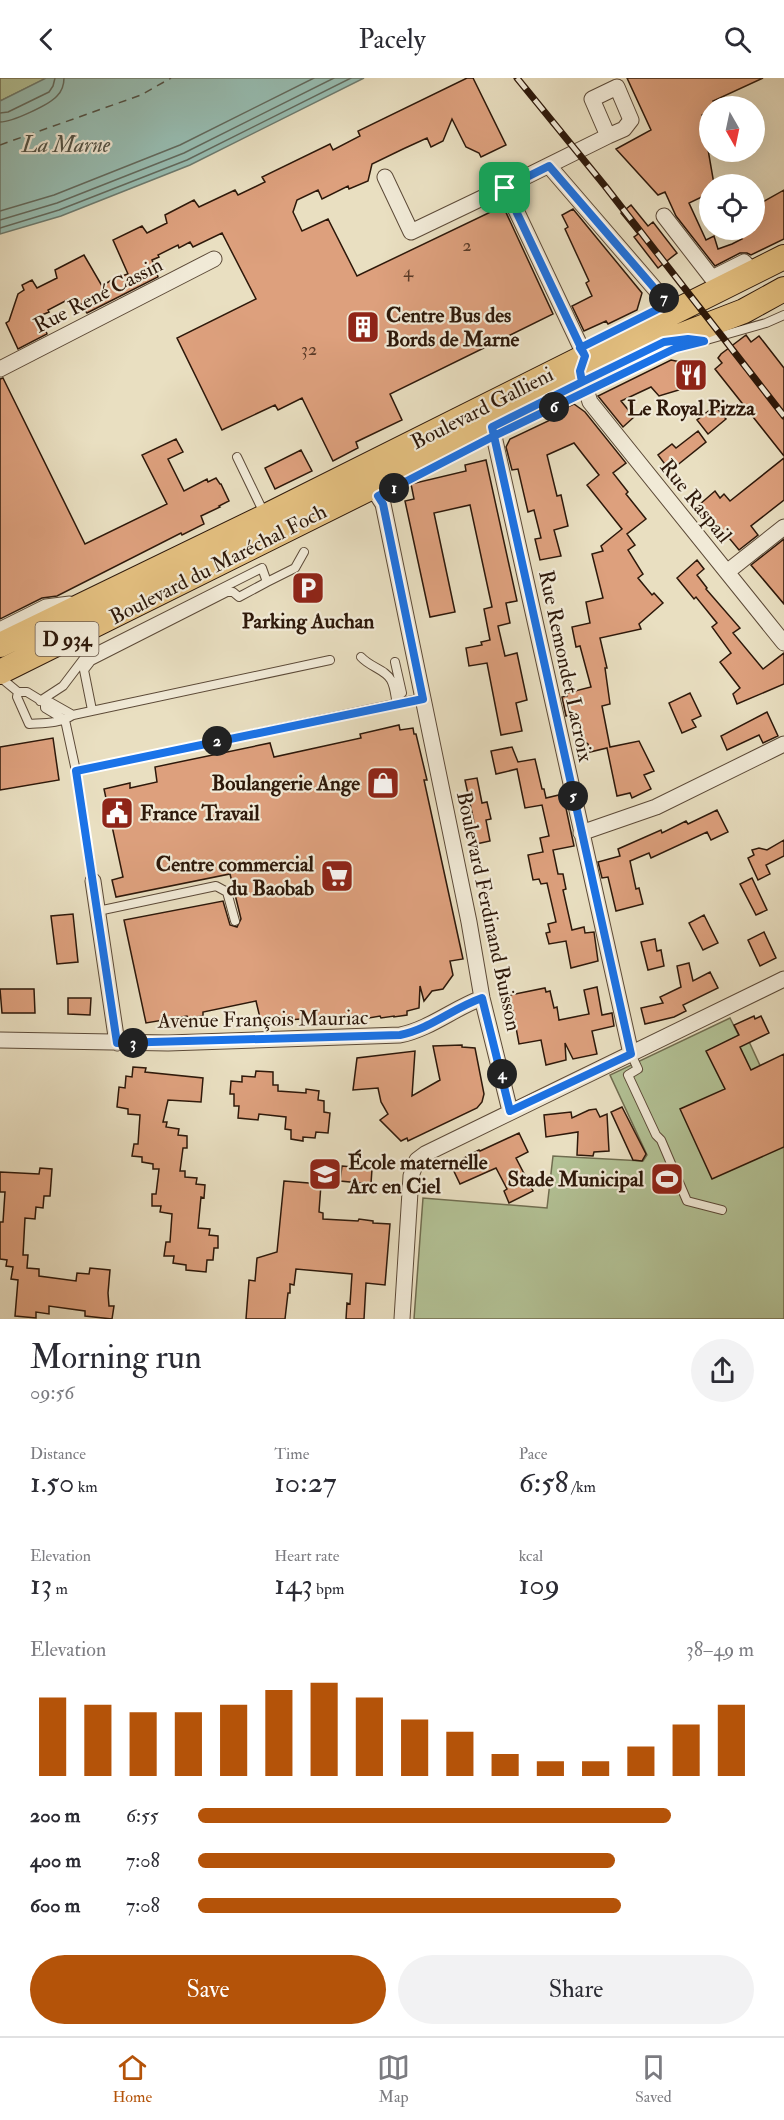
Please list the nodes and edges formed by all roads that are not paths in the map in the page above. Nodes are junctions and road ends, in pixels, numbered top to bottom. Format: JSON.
{"nodes":[{"id":1,"x":611,"y":84,"type":"edge"},
{"id":2,"x":608,"y":136,"type":"junction"},
{"id":3,"x":549,"y":166,"type":"junction"},
{"id":4,"x":385,"y":177,"type":"dead end"},
{"id":5,"x":505,"y":188,"type":"junction"},
{"id":6,"x":664,"y":216,"type":"dead end"},
{"id":7,"x":784,"y":257,"type":"edge"},
{"id":8,"x":214,"y":259,"type":"dead end"},
{"id":9,"x":730,"y":281,"type":"junction"},
{"id":10,"x":771,"y":300,"type":"edge"},
{"id":11,"x":667,"y":304,"type":"dead end"},
{"id":12,"x":783,"y":318,"type":"edge"},
{"id":13,"x":719,"y":321,"type":"junction"},
{"id":14,"x":704,"y":341,"type":"junction"},
{"id":15,"x":670,"y":345,"type":"junction"},
{"id":16,"x":580,"y":350,"type":"junction"},
{"id":17,"x":0,"y":369,"type":"edge"},
{"id":18,"x":585,"y":390,"type":"junction"},
{"id":19,"x":493,"y":435,"type":"junction"},
{"id":20,"x":237,"y":457,"type":"dead end"},
{"id":21,"x":374,"y":488,"type":"junction"},
{"id":22,"x":282,"y":515,"type":"junction"},
{"id":23,"x":784,"y":527,"type":"edge"},
{"id":24,"x":242,"y":552,"type":"junction"},
{"id":25,"x":304,"y":552,"type":"dead end"},
{"id":26,"x":727,"y":572,"type":"junction"},
{"id":27,"x":267,"y":582,"type":"junction"},
{"id":28,"x":91,"y":601,"type":"junction"},
{"id":29,"x":0,"y":630,"type":"edge"},
{"id":30,"x":784,"y":643,"type":"edge"},
{"id":31,"x":0,"y":645,"type":"edge"},
{"id":32,"x":361,"y":657,"type":"dead end"},
{"id":33,"x":330,"y":660,"type":"dead end"},
{"id":34,"x":395,"y":662,"type":"dead end"},
{"id":35,"x":4,"y":678,"type":"edge"},
{"id":36,"x":18,"y":692,"type":"junction"},
{"id":37,"x":423,"y":699,"type":"junction"},
{"id":38,"x":396,"y":701,"type":"junction"},
{"id":39,"x":42,"y":702,"type":"junction"},
{"id":40,"x":92,"y":710,"type":"junction"},
{"id":41,"x":72,"y":714,"type":"junction"},
{"id":42,"x":65,"y":720,"type":"junction"},
{"id":43,"x":784,"y":744,"type":"edge"},
{"id":44,"x":76,"y":771,"type":"junction"},
{"id":45,"x":582,"y":833,"type":"junction"},
{"id":46,"x":93,"y":881,"type":"joint"},
{"id":47,"x":98,"y":911,"type":"junction"},
{"id":48,"x":235,"y":921,"type":"dead end"},
{"id":49,"x":784,"y":979,"type":"edge"},
{"id":50,"x":482,"y":998,"type":"junction"},
{"id":51,"x":0,"y":1040,"type":"edge"},
{"id":52,"x":117,"y":1043,"type":"junction"},
{"id":53,"x":631,"y":1054,"type":"junction"},
{"id":54,"x":510,"y":1111,"type":"junction"},
{"id":55,"x":722,"y":1210,"type":"dead end"},
{"id":56,"x":402,"y":1319,"type":"edge"}],
"edges":[{"from":1,"to":2,"type":"street"},
{"from":1,"to":2,"type":"street"},
{"from":2,"to":3,"type":"street"},
{"from":3,"to":5,"type":"street"},
{"from":3,"to":11,"type":"street"},
{"from":4,"to":5,"type":"street"},
{"from":5,"to":16,"type":"street"},
{"from":6,"to":9,"type":"street"},
{"from":7,"to":9,"type":"main road","name":"Boulevard Gallieni","number":"D 934"},
{"from":8,"to":17,"type":"street","name":"Rue René Cassin"},
{"from":9,"to":13,"type":"main road"},
{"from":9,"to":16,"type":"main road","name":"Boulevard Gallieni","number":"D 934"},
{"from":10,"to":13,"type":"main road","name":"Boulevard Gallieni","number":"D 934"},
{"from":12,"to":14,"type":"lane"},
{"from":13,"to":15,"type":"main road","name":"Boulevard Gallieni","number":"D 934"},
{"from":14,"to":15,"type":"lane"},
{"from":14,"to":15,"type":"lane"},
{"from":15,"to":18,"type":"main road","name":"Boulevard Gallieni","number":"D 934"},
{"from":16,"to":18,"type":"street"},
{"from":16,"to":21,"type":"main road","name":"Boulevard Gallieni","number":"D 934"},
{"from":18,"to":19,"type":"main road","name":"Boulevard Gallieni","number":"D 934"},
{"from":18,"to":26,"type":"street","name":"Rue Raspail"},
{"from":19,"to":21,"type":"main road","name":"Boulevard Gallieni","number":"D 934"},
{"from":19,"to":45,"type":"street","name":"Rue Remondet Lacroix"},
{"from":20,"to":22,"type":"lane"},
{"from":21,"to":22,"type":"main road","name":"Boulevard du Maréchal Foch","number":"D 934"},
{"from":21,"to":22,"type":"main road","name":"Boulevard du Maréchal Foch","number":"D 934"},
{"from":21,"to":37,"type":"street","name":"Boulevard Ferdinand Buisson"},
{"from":22,"to":24,"type":"main road","name":"Boulevard du Maréchal Foch","number":"D 934"},
{"from":22,"to":24,"type":"lane"},
{"from":22,"to":28,"type":"main road","name":"Boulevard du Maréchal Foch","number":"D 934"},
{"from":23,"to":26,"type":"street"},
{"from":24,"to":35,"type":"main road","name":"Boulevard du Maréchal Foch","number":"D 934"},
{"from":25,"to":27,"type":"lane"},
{"from":26,"to":30,"type":"street","name":"Rue Raspail"},
{"from":27,"to":39,"type":"lane"},
{"from":27,"to":40,"type":"lane"},
{"from":28,"to":29,"type":"street"},
{"from":28,"to":31,"type":"main road","name":"Boulevard du Maréchal Foch","number":"D 934"},
{"from":32,"to":38,"type":"lane"},
{"from":33,"to":40,"type":"lane"},
{"from":34,"to":38,"type":"lane"},
{"from":35,"to":36,"type":"lane"},
{"from":36,"to":39,"type":"lane"},
{"from":36,"to":42,"type":"lane"},
{"from":37,"to":38,"type":"lane"},
{"from":37,"to":50,"type":"street","name":"Boulevard Ferdinand Buisson"},
{"from":38,"to":44,"type":"lane"},
{"from":39,"to":41,"type":"lane"},
{"from":39,"to":42,"type":"lane"},
{"from":40,"to":41,"type":"lane"},
{"from":41,"to":42,"type":"lane"},
{"from":42,"to":44,"type":"lane"},
{"from":43,"to":45,"type":"street"},
{"from":44,"to":46,"type":"lane"},
{"from":45,"to":53,"type":"street","name":"Rue Remondet Lacroix"},
{"from":46,"to":47,"type":"street"},
{"from":47,"to":48,"type":"lane"},
{"from":47,"to":52,"type":"street"},
{"from":49,"to":53,"type":"street"},
{"from":50,"to":52,"type":"street","name":"Avenue François Mauriac"},
{"from":50,"to":54,"type":"street","name":"Boulevard Ferdinand Buisson"},
{"from":51,"to":52,"type":"street","name":"Avenue François Mauriac"},
{"from":53,"to":54,"type":"street"},
{"from":53,"to":55,"type":"lane"},
{"from":54,"to":56,"type":"street"}]}
